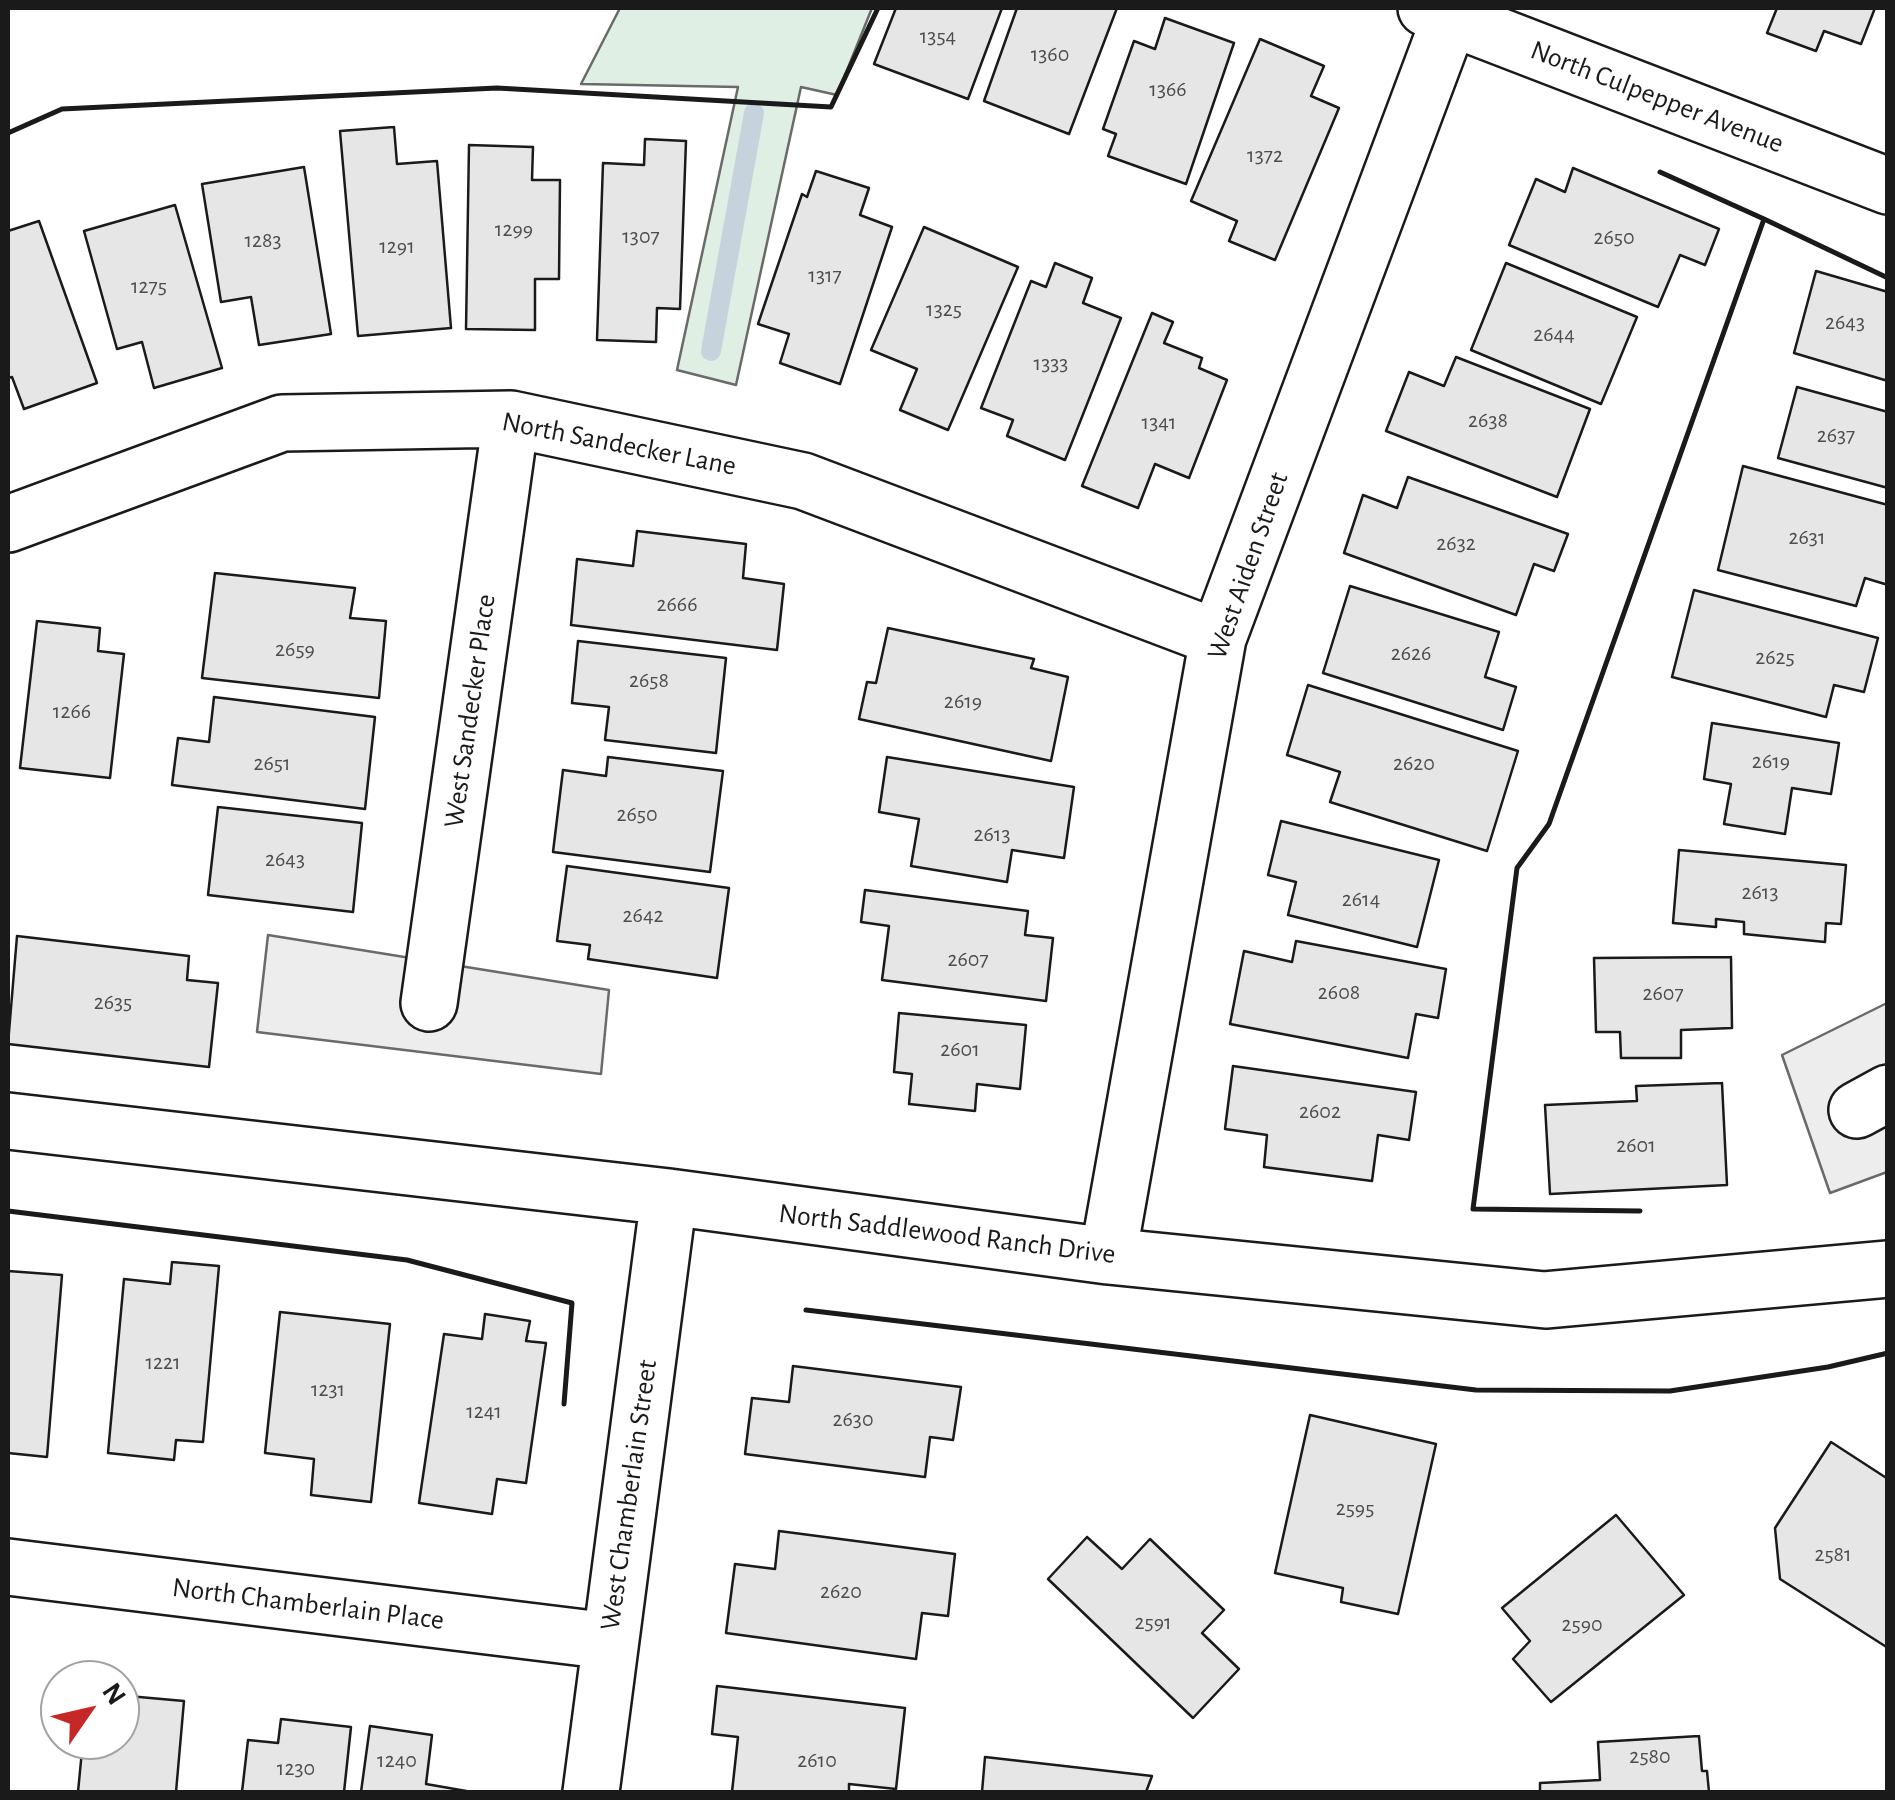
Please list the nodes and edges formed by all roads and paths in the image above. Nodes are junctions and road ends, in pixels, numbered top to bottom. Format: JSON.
{"nodes":[{"id":1,"x":1438,"y":13,"type":"edge"},
{"id":2,"x":1888,"y":186,"type":"edge"},
{"id":3,"x":511,"y":418,"type":"junction"},
{"id":4,"x":8,"y":524,"type":"edge"},
{"id":5,"x":1218,"y":638,"type":"junction"},
{"id":6,"x":429,"y":1003,"type":"dead end"},
{"id":7,"x":8,"y":1121,"type":"edge"},
{"id":8,"x":669,"y":1197,"type":"junction"},
{"id":9,"x":1108,"y":1256,"type":"junction"},
{"id":10,"x":1888,"y":1269,"type":"edge"},
{"id":11,"x":8,"y":1567,"type":"edge"},
{"id":12,"x":609,"y":1641,"type":"junction"},
{"id":13,"x":591,"y":1792,"type":"edge"}],
"edges":[{"from":1,"to":2,"type":"street","name":"North Culpepper Avenue"},
{"from":1,"to":5,"type":"street","name":"West Aiden Street"},
{"from":3,"to":4,"type":"street","name":"North Sandecker Lane"},
{"from":3,"to":5,"type":"street","name":"North Sandecker Lane"},
{"from":3,"to":6,"type":"street","name":"West Sandecker Place"},
{"from":5,"to":9,"type":"street","name":"West Aiden Street"},
{"from":7,"to":8,"type":"street","name":"North Saddlewood Ranch Drive"},
{"from":8,"to":9,"type":"street","name":"North Saddlewood Ranch Drive"},
{"from":8,"to":12,"type":"street","name":"West Chamberlain Street"},
{"from":9,"to":10,"type":"street","name":"North Saddlewood Ranch Drive"},
{"from":11,"to":12,"type":"street","name":"North Chamberlain Place"},
{"from":12,"to":13,"type":"street","name":"West Chamberlain Street"}]}
